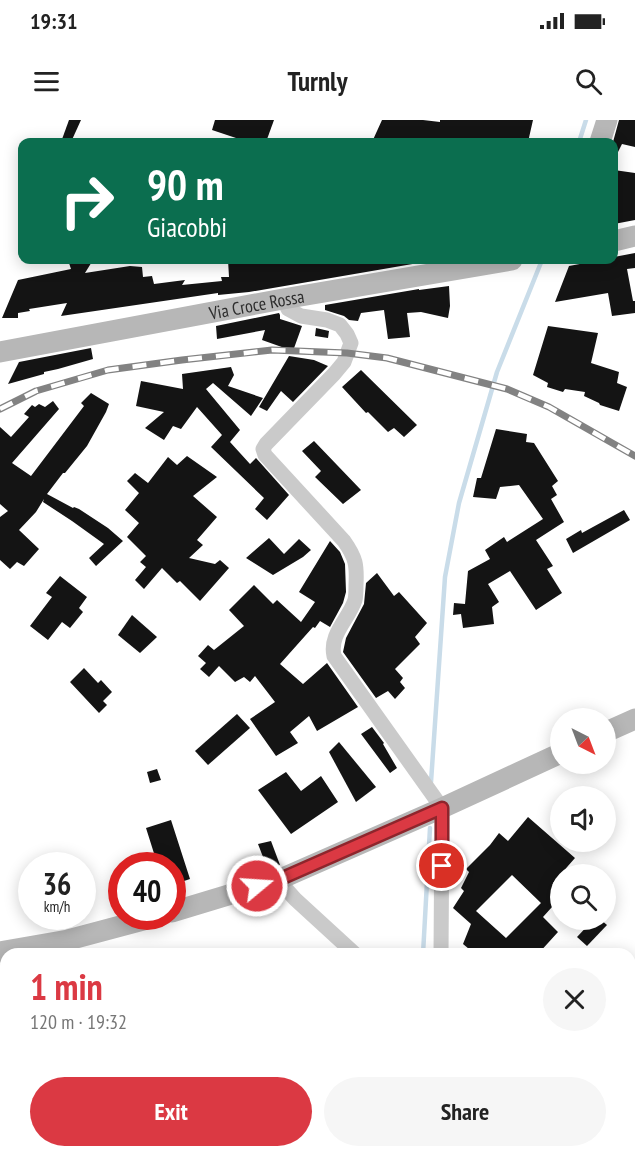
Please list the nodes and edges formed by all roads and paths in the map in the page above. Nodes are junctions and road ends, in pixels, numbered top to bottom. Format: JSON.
{"nodes":[{"id":1,"x":607,"y":120,"type":"edge"},
{"id":2,"x":601,"y":138,"type":"edge"},
{"id":3,"x":635,"y":236,"type":"edge"},
{"id":4,"x":618,"y":240,"type":"edge"},
{"id":5,"x":489,"y":264,"type":"edge"},
{"id":6,"x":283,"y":299,"type":"junction"},
{"id":7,"x":0,"y":352,"type":"edge"},
{"id":8,"x":635,"y":719,"type":"edge"},
{"id":9,"x":616,"y":728,"type":"edge"},
{"id":10,"x":550,"y":758,"type":"edge"},
{"id":11,"x":442,"y":808,"type":"junction"},
{"id":12,"x":278,"y":880,"type":"junction"},
{"id":13,"x":186,"y":908,"type":"edge"},
{"id":14,"x":108,"y":929,"type":"edge"},
{"id":15,"x":23,"y":948,"type":"edge"},
{"id":16,"x":348,"y":948,"type":"edge"},
{"id":17,"x":441,"y":948,"type":"edge"}],
"edges":[{"from":1,"to":2,"type":"street"},
{"from":3,"to":4,"type":"street"},
{"from":5,"to":6,"type":"street","name":"Via Croce Rossa"},
{"from":6,"to":7,"type":"street","name":"Via Croce Rossa"},
{"from":6,"to":11,"type":"street"},
{"from":8,"to":9,"type":"street"},
{"from":10,"to":11,"type":"street"},
{"from":11,"to":12,"type":"street"},
{"from":11,"to":17,"type":"street"},
{"from":12,"to":13,"type":"street"},
{"from":12,"to":16,"type":"street"},
{"from":14,"to":15,"type":"street"}]}
